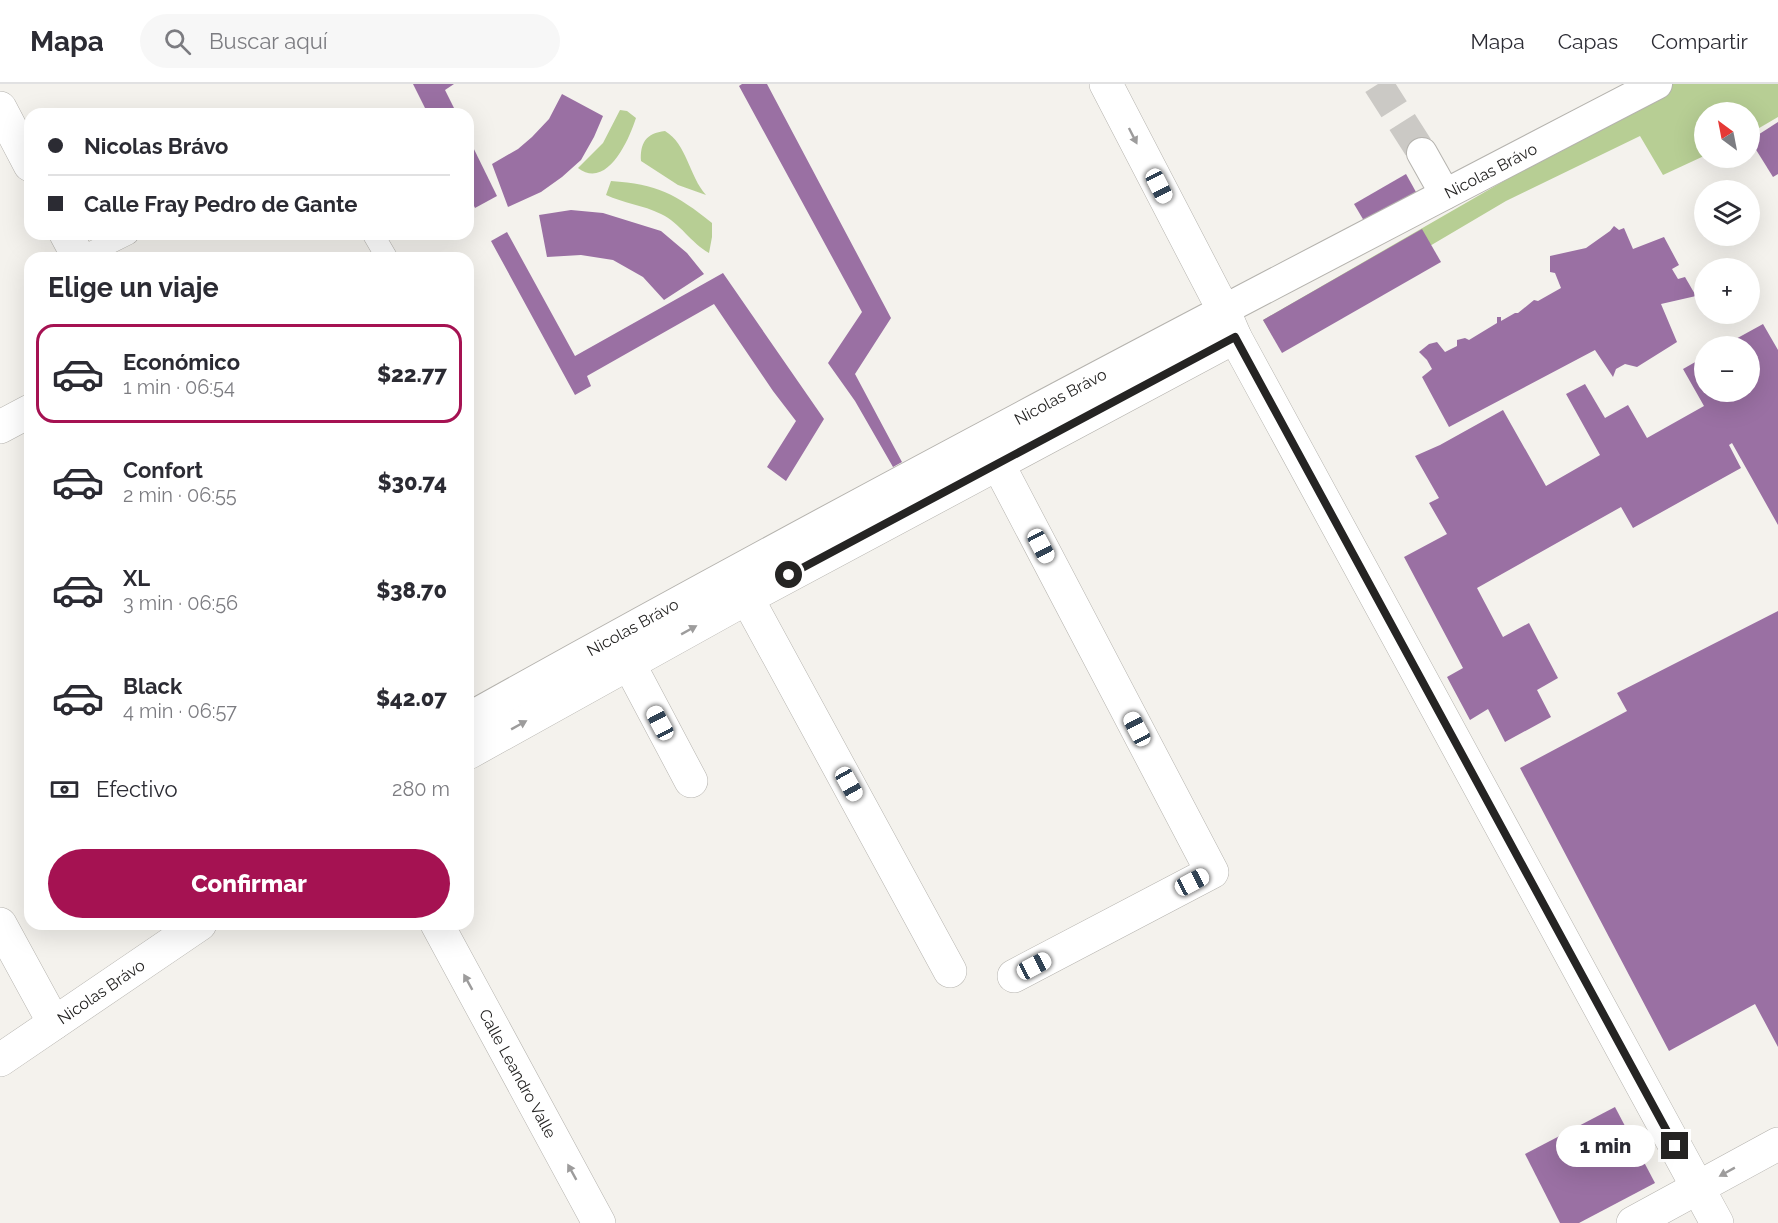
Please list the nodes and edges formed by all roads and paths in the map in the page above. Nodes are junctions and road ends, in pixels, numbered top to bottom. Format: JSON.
{"nodes":[{"id":1,"x":1106,"y":84,"type":"edge"},
{"id":2,"x":1657,"y":84,"type":"edge"},
{"id":3,"x":0,"y":108,"type":"edge"},
{"id":4,"x":1422,"y":153,"type":"tunnel mouth"},
{"id":5,"x":24,"y":154,"type":"edge"},
{"id":6,"x":1445,"y":194,"type":"junction"},
{"id":7,"x":116,"y":240,"type":"edge"},
{"id":8,"x":91,"y":252,"type":"edge"},
{"id":9,"x":1229,"y":323,"type":"junction"},
{"id":10,"x":24,"y":414,"type":"edge"},
{"id":11,"x":0,"y":427,"type":"edge"},
{"id":12,"x":998,"y":464,"type":"junction"},
{"id":13,"x":747,"y":598,"type":"junction"},
{"id":14,"x":629,"y":664,"type":"junction"},
{"id":15,"x":474,"y":715,"type":"edge"},
{"id":16,"x":474,"y":750,"type":"edge"},
{"id":17,"x":692,"y":781,"type":"dead end"},
{"id":18,"x":0,"y":924,"type":"edge"},
{"id":19,"x":191,"y":930,"type":"edge"},
{"id":20,"x":440,"y":930,"type":"edge"},
{"id":21,"x":950,"y":971,"type":"dead end"},
{"id":22,"x":1014,"y":976,"type":"dead end"},
{"id":23,"x":54,"y":1023,"type":"junction"},
{"id":24,"x":0,"y":1060,"type":"edge"},
{"id":25,"x":1778,"y":1144,"type":"edge"},
{"id":26,"x":1698,"y":1188,"type":"junction"},
{"id":27,"x":600,"y":1223,"type":"edge"},
{"id":28,"x":1633,"y":1223,"type":"edge"},
{"id":29,"x":1717,"y":1223,"type":"edge"}],
"edges":[{"from":1,"to":9,"type":"street","one_way":true},
{"from":2,"to":6,"type":"street","name":"Nicolas Brávo"},
{"from":3,"to":5,"type":"street"},
{"from":4,"to":6,"type":"street"},
{"from":6,"to":9,"type":"street","name":"Nicolas Brávo"},
{"from":7,"to":8,"type":"lane"},
{"from":9,"to":12,"type":"street","name":"Nicolas Brávo"},
{"from":9,"to":15,"type":"street","name":"Nicolas Brávo"},
{"from":9,"to":26,"type":"street"},
{"from":10,"to":11,"type":"street"},
{"from":12,"to":13,"type":"street","name":"Nicolas Brávo"},
{"from":12,"to":22,"type":"street"},
{"from":14,"to":13,"type":"street","name":"Nicolas Brávo","one_way":true},
{"from":13,"to":21,"type":"street"},
{"from":16,"to":14,"type":"street","name":"Nicolas Brávo","one_way":true},
{"from":14,"to":17,"type":"street"},
{"from":18,"to":23,"type":"street"},
{"from":19,"to":23,"type":"street","name":"Nicolas Brávo"},
{"from":27,"to":20,"type":"street","name":"Calle Leandro Valle","one_way":true},
{"from":23,"to":24,"type":"street","name":"Nicolas Brávo"},
{"from":25,"to":26,"type":"street","one_way":true},
{"from":26,"to":28,"type":"street"},
{"from":26,"to":29,"type":"street"}]}
